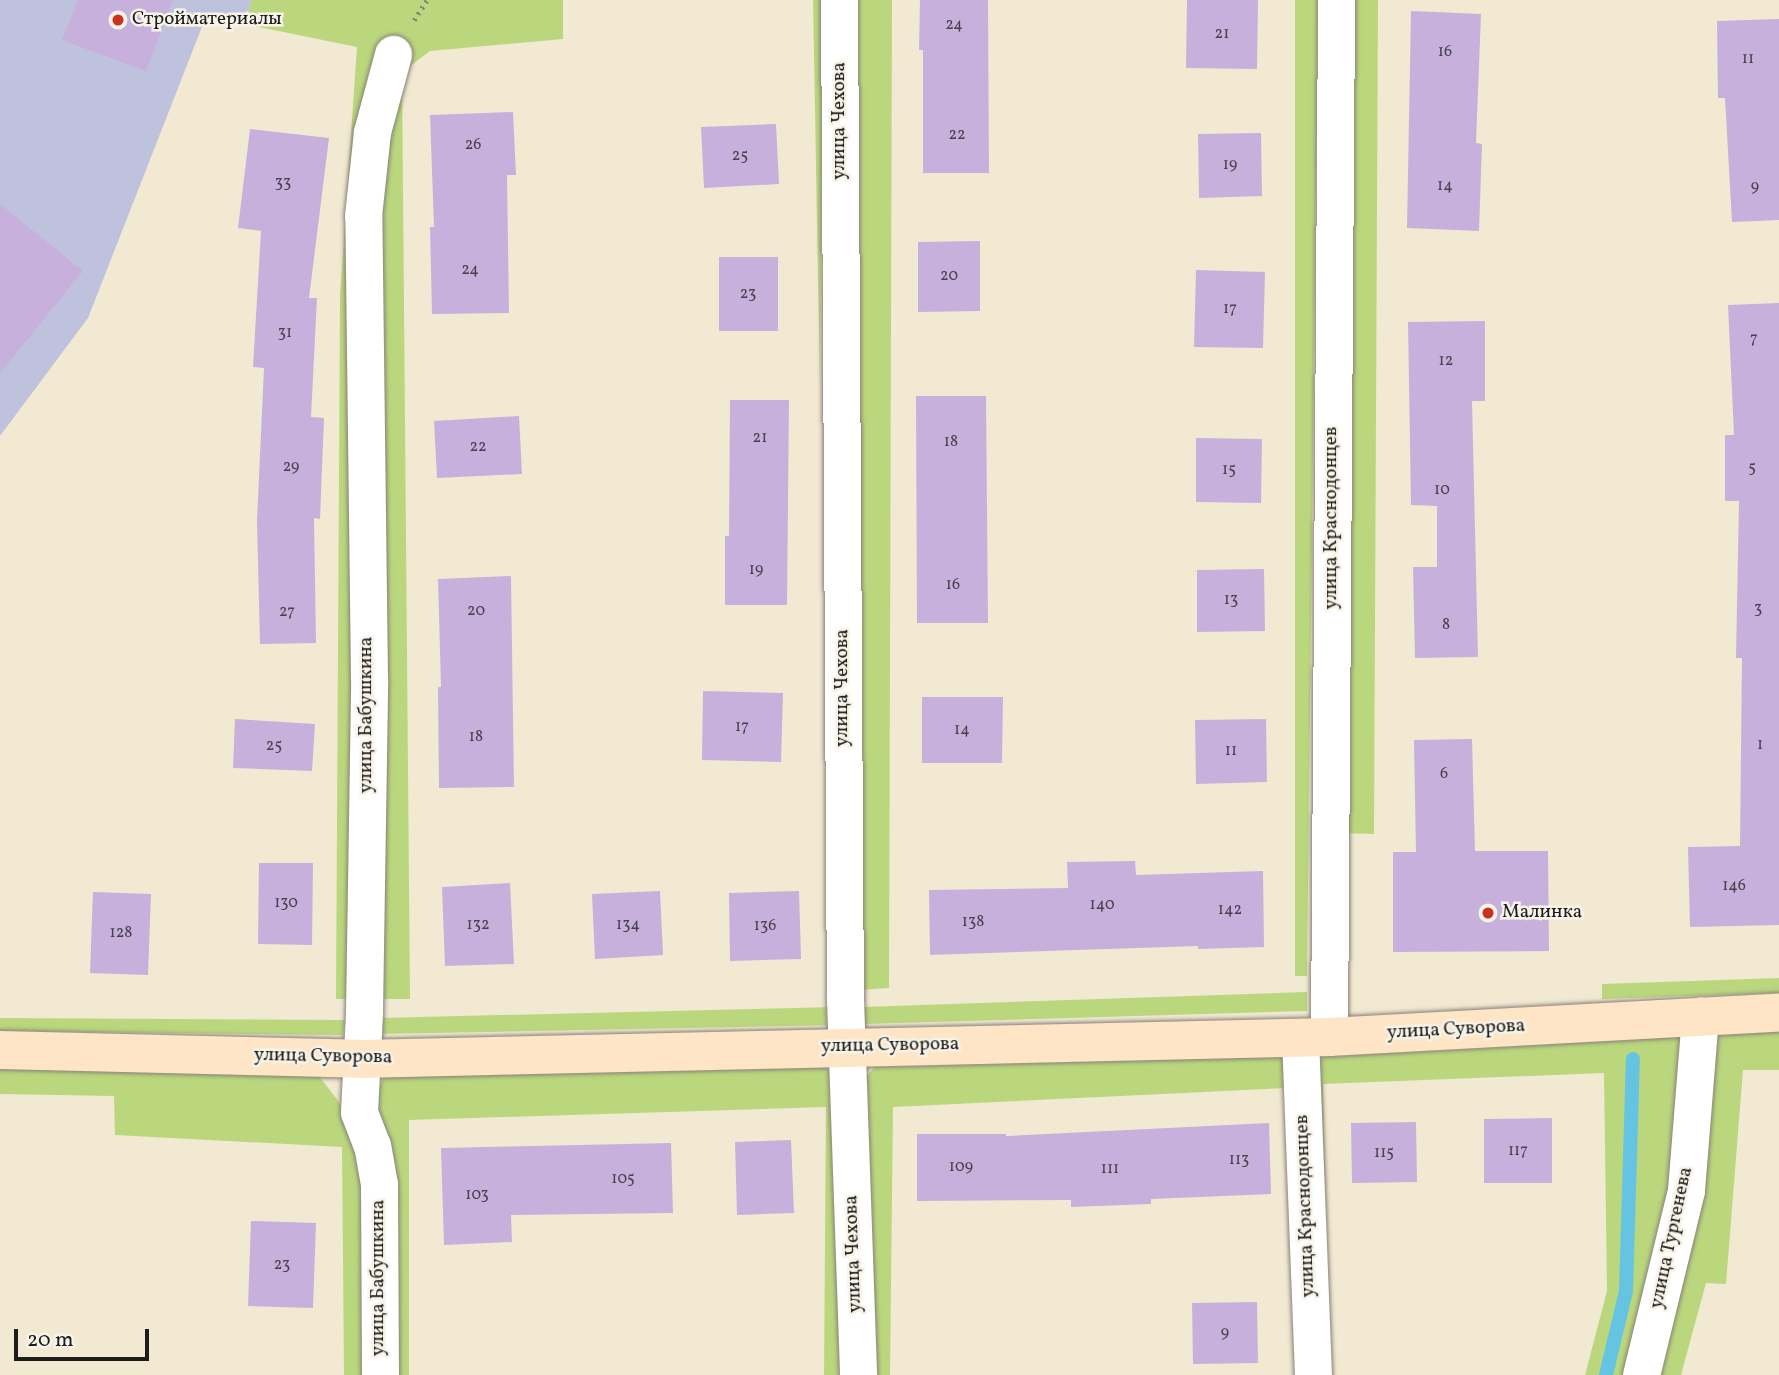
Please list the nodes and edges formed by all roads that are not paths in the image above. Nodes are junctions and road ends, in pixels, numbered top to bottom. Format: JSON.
{"nodes":[{"id":1,"x":839,"y":0,"type":"edge"},
{"id":2,"x":1336,"y":0,"type":"edge"},
{"id":3,"x":393,"y":54,"type":"dead end"},
{"id":4,"x":1779,"y":1013,"type":"edge"},
{"id":5,"x":1700,"y":1016,"type":"junction"},
{"id":6,"x":1315,"y":1037,"type":"junction"},
{"id":7,"x":847,"y":1047,"type":"junction"},
{"id":8,"x":0,"y":1050,"type":"edge"},
{"id":9,"x":360,"y":1059,"type":"junction"},
{"id":10,"x":380,"y":1375,"type":"edge"},
{"id":11,"x":858,"y":1375,"type":"edge"},
{"id":12,"x":1312,"y":1375,"type":"edge"},
{"id":13,"x":1641,"y":1375,"type":"edge"}],
"edges":[{"from":1,"to":7,"type":"street","name":"улица Чехова"},
{"from":2,"to":6,"type":"street","name":"улица Краснодонцев"},
{"from":3,"to":9,"type":"street","name":"улица Бабушкина"},
{"from":4,"to":5,"type":"main road","name":"улица Суворова"},
{"from":5,"to":6,"type":"main road","name":"улица Суворова"},
{"from":5,"to":13,"type":"street","name":"улица Тургенева"},
{"from":6,"to":7,"type":"main road","name":"улица Суворова"},
{"from":6,"to":12,"type":"street","name":"улица Краснодонцев"},
{"from":7,"to":9,"type":"main road","name":"улица Суворова"},
{"from":7,"to":11,"type":"street","name":"улица Чехова"},
{"from":8,"to":9,"type":"main road","name":"улица Суворова"},
{"from":9,"to":10,"type":"street","name":"улица Бабушкина"}]}
